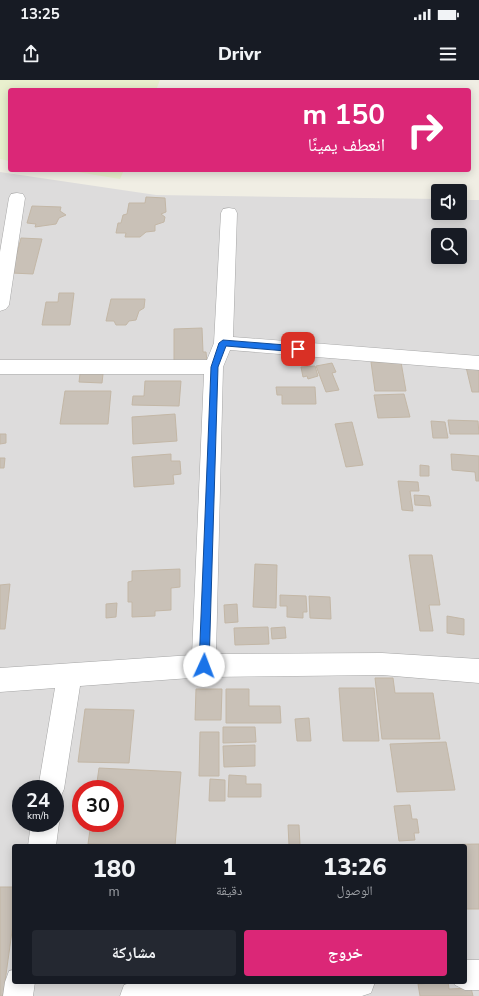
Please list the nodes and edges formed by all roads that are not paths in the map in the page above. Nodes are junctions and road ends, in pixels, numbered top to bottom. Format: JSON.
{"nodes":[{"id":1,"x":17,"y":198,"type":"dead end"},
{"id":2,"x":229,"y":213,"type":"dead end"},
{"id":3,"x":0,"y":305,"type":"edge"},
{"id":4,"x":223,"y":343,"type":"junction"},
{"id":5,"x":479,"y":363,"type":"edge"},
{"id":6,"x":0,"y":367,"type":"edge"},
{"id":7,"x":214,"y":367,"type":"junction"},
{"id":8,"x":204,"y":666,"type":"junction"},
{"id":9,"x":479,"y":671,"type":"edge"},
{"id":10,"x":68,"y":676,"type":"junction"},
{"id":11,"x":0,"y":680,"type":"edge"},
{"id":12,"x":52,"y":780,"type":"edge"},
{"id":13,"x":44,"y":832,"type":"edge"},
{"id":14,"x":42,"y":844,"type":"edge"},
{"id":15,"x":479,"y":975,"type":"edge"},
{"id":16,"x":467,"y":976,"type":"edge"},
{"id":17,"x":20,"y":984,"type":"edge"},
{"id":18,"x":328,"y":984,"type":"edge"},
{"id":19,"x":18,"y":996,"type":"edge"},
{"id":20,"x":135,"y":996,"type":"edge"}],
"edges":[{"from":1,"to":3,"type":"street"},
{"from":2,"to":4,"type":"street"},
{"from":4,"to":5,"type":"street"},
{"from":4,"to":7,"type":"street"},
{"from":6,"to":7,"type":"street"},
{"from":7,"to":8,"type":"street"},
{"from":8,"to":9,"type":"street"},
{"from":8,"to":10,"type":"street"},
{"from":10,"to":11,"type":"street"},
{"from":10,"to":12,"type":"street"},
{"from":13,"to":14,"type":"street"},
{"from":15,"to":16,"type":"street"},
{"from":17,"to":19,"type":"street"},
{"from":18,"to":20,"type":"street"}]}
